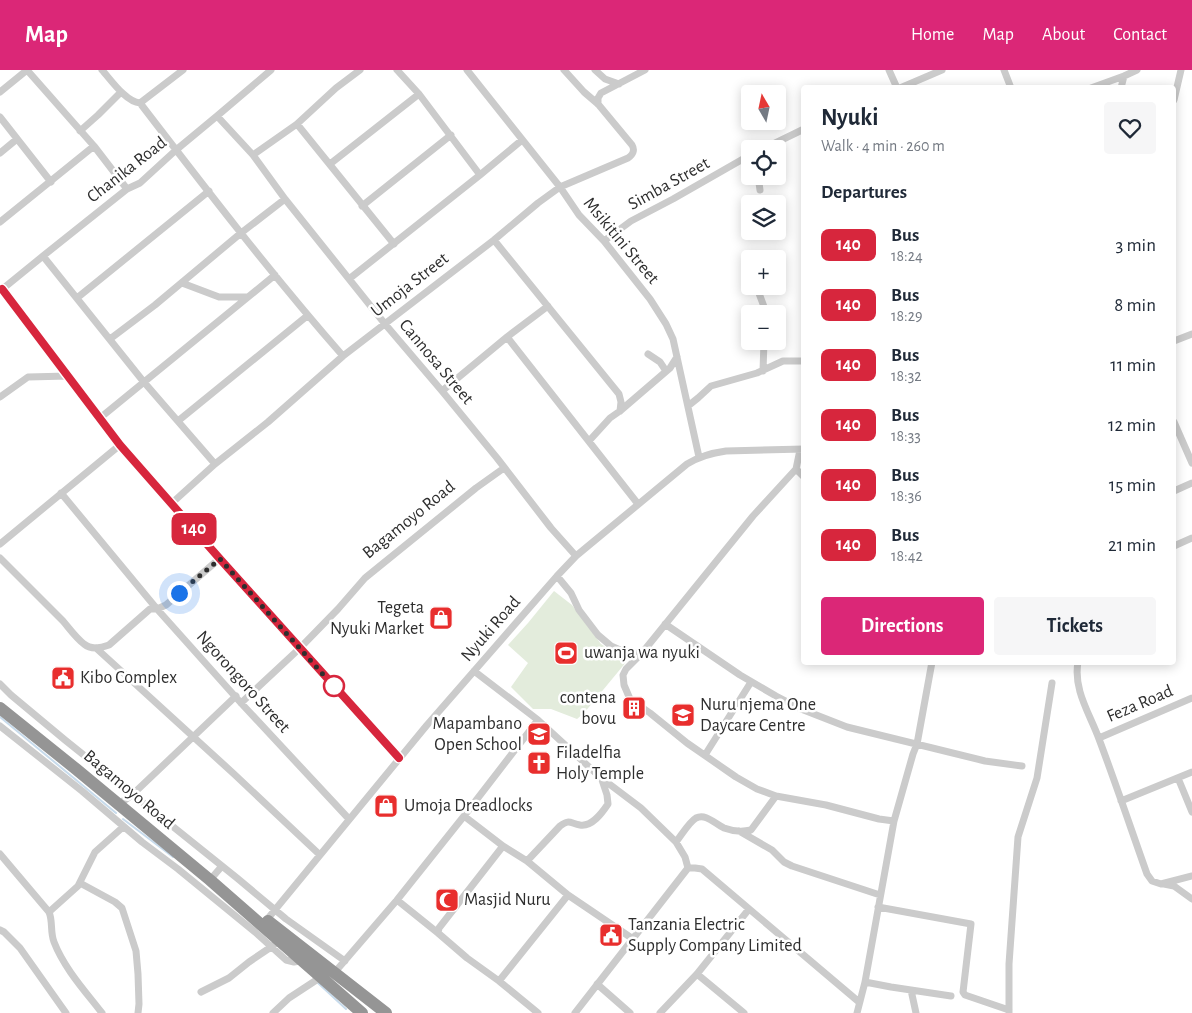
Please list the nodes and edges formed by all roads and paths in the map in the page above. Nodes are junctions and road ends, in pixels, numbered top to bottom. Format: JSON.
{"nodes":[{"id":1,"x":27,"y":70,"type":"edge"},
{"id":2,"x":102,"y":70,"type":"edge"},
{"id":3,"x":183,"y":70,"type":"edge"},
{"id":4,"x":271,"y":70,"type":"edge"},
{"id":5,"x":360,"y":70,"type":"edge"},
{"id":6,"x":397,"y":70,"type":"edge"},
{"id":7,"x":467,"y":70,"type":"edge"},
{"id":8,"x":564,"y":70,"type":"edge"},
{"id":9,"x":595,"y":70,"type":"edge"},
{"id":10,"x":645,"y":70,"type":"edge"},
{"id":11,"x":889,"y":70,"type":"edge"},
{"id":12,"x":942,"y":70,"type":"edge"},
{"id":13,"x":1004,"y":70,"type":"edge"},
{"id":14,"x":1137,"y":70,"type":"edge"},
{"id":15,"x":1181,"y":70,"type":"edge"},
{"id":16,"x":1124,"y":76,"type":"junction"},
{"id":17,"x":619,"y":84,"type":"junction"},
{"id":18,"x":897,"y":85,"type":"edge"},
{"id":19,"x":906,"y":85,"type":"edge"},
{"id":20,"x":1010,"y":85,"type":"edge"},
{"id":21,"x":1099,"y":85,"type":"edge"},
{"id":22,"x":1122,"y":85,"type":"edge"},
{"id":23,"x":1176,"y":91,"type":"edge"},
{"id":24,"x":0,"y":92,"type":"edge"},
{"id":25,"x":121,"y":92,"type":"junction"},
{"id":26,"x":419,"y":94,"type":"junction"},
{"id":27,"x":140,"y":103,"type":"junction"},
{"id":28,"x":598,"y":104,"type":"junction"},
{"id":29,"x":218,"y":116,"type":"junction"},
{"id":30,"x":0,"y":117,"type":"edge"},
{"id":31,"x":297,"y":124,"type":"junction"},
{"id":32,"x":80,"y":130,"type":"junction"},
{"id":33,"x":801,"y":130,"type":"edge"},
{"id":34,"x":451,"y":135,"type":"junction"},
{"id":35,"x":17,"y":139,"type":"junction"},
{"id":36,"x":522,"y":140,"type":"junction"},
{"id":37,"x":781,"y":140,"type":"edge"},
{"id":38,"x":94,"y":146,"type":"junction"},
{"id":39,"x":176,"y":150,"type":"junction"},
{"id":40,"x":0,"y":153,"type":"edge"},
{"id":41,"x":253,"y":155,"type":"junction"},
{"id":42,"x":741,"y":160,"type":"edge"},
{"id":43,"x":330,"y":164,"type":"junction"},
{"id":44,"x":480,"y":175,"type":"junction"},
{"id":45,"x":51,"y":182,"type":"junction"},
{"id":46,"x":759,"y":185,"type":"edge"},
{"id":47,"x":560,"y":187,"type":"junction"},
{"id":48,"x":127,"y":189,"type":"junction"},
{"id":49,"x":760,"y":190,"type":"dead end"},
{"id":50,"x":209,"y":191,"type":"junction"},
{"id":51,"x":285,"y":199,"type":"junction"},
{"id":52,"x":362,"y":206,"type":"junction"},
{"id":53,"x":0,"y":222,"type":"edge"},
{"id":54,"x":241,"y":233,"type":"junction"},
{"id":55,"x":494,"y":240,"type":"junction"},
{"id":56,"x":604,"y":241,"type":"junction"},
{"id":57,"x":394,"y":244,"type":"junction"},
{"id":58,"x":42,"y":256,"type":"junction"},
{"id":59,"x":274,"y":275,"type":"junction"},
{"id":60,"x":349,"y":279,"type":"junction"},
{"id":61,"x":182,"y":283,"type":"junction"},
{"id":62,"x":1,"y":290,"type":"edge"},
{"id":63,"x":248,"y":297,"type":"junction"},
{"id":64,"x":77,"y":298,"type":"junction"},
{"id":65,"x":548,"y":306,"type":"junction"},
{"id":66,"x":308,"y":316,"type":"junction"},
{"id":67,"x":384,"y":324,"type":"junction"},
{"id":68,"x":1192,"y":334,"type":"edge"},
{"id":69,"x":507,"y":338,"type":"junction"},
{"id":70,"x":110,"y":339,"type":"junction"},
{"id":71,"x":1176,"y":340,"type":"edge"},
{"id":72,"x":764,"y":350,"type":"edge"},
{"id":73,"x":648,"y":354,"type":"dead end"},
{"id":74,"x":343,"y":356,"type":"junction"},
{"id":75,"x":677,"y":357,"type":"junction"},
{"id":76,"x":801,"y":361,"type":"edge"},
{"id":77,"x":764,"y":370,"type":"junction"},
{"id":78,"x":666,"y":371,"type":"junction"},
{"id":79,"x":68,"y":376,"type":"junction"},
{"id":80,"x":144,"y":381,"type":"junction"},
{"id":81,"x":442,"y":391,"type":"junction"},
{"id":82,"x":0,"y":397,"type":"edge"},
{"id":83,"x":688,"y":406,"type":"junction"},
{"id":84,"x":620,"y":411,"type":"junction"},
{"id":85,"x":100,"y":418,"type":"junction"},
{"id":86,"x":178,"y":421,"type":"junction"},
{"id":87,"x":1176,"y":427,"type":"edge"},
{"id":88,"x":589,"y":441,"type":"junction"},
{"id":89,"x":120,"y":445,"type":"junction"},
{"id":90,"x":801,"y":450,"type":"edge"},
{"id":91,"x":801,"y":453,"type":"edge"},
{"id":92,"x":698,"y":456,"type":"junction"},
{"id":93,"x":1192,"y":463,"type":"edge"},
{"id":94,"x":215,"y":464,"type":"junction"},
{"id":95,"x":504,"y":468,"type":"junction"},
{"id":96,"x":796,"y":469,"type":"junction"},
{"id":97,"x":801,"y":474,"type":"edge"},
{"id":98,"x":1192,"y":483,"type":"edge"},
{"id":99,"x":1176,"y":490,"type":"edge"},
{"id":100,"x":61,"y":493,"type":"junction"},
{"id":101,"x":172,"y":503,"type":"junction"},
{"id":102,"x":638,"y":504,"type":"junction"},
{"id":103,"x":1192,"y":538,"type":"edge"},
{"id":104,"x":0,"y":544,"type":"edge"},
{"id":105,"x":1176,"y":545,"type":"edge"},
{"id":106,"x":576,"y":556,"type":"junction"},
{"id":107,"x":0,"y":558,"type":"edge"},
{"id":108,"x":220,"y":559,"type":"junction"},
{"id":109,"x":557,"y":576,"type":"junction"},
{"id":110,"x":157,"y":609,"type":"junction"},
{"id":111,"x":665,"y":624,"type":"junction"},
{"id":112,"x":96,"y":648,"type":"junction"},
{"id":113,"x":300,"y":648,"type":"junction"},
{"id":114,"x":642,"y":653,"type":"junction"},
{"id":115,"x":931,"y":665,"type":"edge"},
{"id":116,"x":1077,"y":665,"type":"edge"},
{"id":117,"x":474,"y":671,"type":"junction"},
{"id":118,"x":751,"y":682,"type":"junction"},
{"id":119,"x":1052,"y":683,"type":"dead end"},
{"id":120,"x":0,"y":684,"type":"edge"},
{"id":121,"x":236,"y":696,"type":"junction"},
{"id":122,"x":1192,"y":698,"type":"edge"},
{"id":123,"x":241,"y":703,"type":"junction"},
{"id":124,"x":0,"y":708,"type":"edge"},
{"id":125,"x":538,"y":720,"type":"junction"},
{"id":126,"x":0,"y":726,"type":"edge"},
{"id":127,"x":193,"y":736,"type":"junction"},
{"id":128,"x":1099,"y":738,"type":"junction"},
{"id":129,"x":917,"y":744,"type":"junction"},
{"id":130,"x":705,"y":755,"type":"junction"},
{"id":131,"x":399,"y":758,"type":"junction"},
{"id":132,"x":1022,"y":766,"type":"dead end"},
{"id":133,"x":1192,"y":772,"type":"edge"},
{"id":134,"x":600,"y":777,"type":"junction"},
{"id":135,"x":1178,"y":778,"type":"junction"},
{"id":136,"x":132,"y":795,"type":"junction"},
{"id":137,"x":776,"y":796,"type":"junction"},
{"id":138,"x":1121,"y":801,"type":"junction"},
{"id":139,"x":122,"y":807,"type":"junction"},
{"id":140,"x":1192,"y":812,"type":"edge"},
{"id":141,"x":464,"y":816,"type":"junction"},
{"id":142,"x":115,"y":819,"type":"junction"},
{"id":143,"x":349,"y":819,"type":"junction"},
{"id":144,"x":894,"y":821,"type":"junction"},
{"id":145,"x":124,"y":827,"type":"junction"},
{"id":146,"x":739,"y":831,"type":"junction"},
{"id":147,"x":676,"y":842,"type":"junction"},
{"id":148,"x":503,"y":846,"type":"junction"},
{"id":149,"x":0,"y":854,"type":"edge"},
{"id":150,"x":320,"y":855,"type":"junction"},
{"id":151,"x":526,"y":861,"type":"junction"},
{"id":152,"x":222,"y":866,"type":"junction"},
{"id":153,"x":688,"y":868,"type":"junction"},
{"id":154,"x":187,"y":869,"type":"junction"},
{"id":155,"x":1192,"y":876,"type":"edge"},
{"id":156,"x":210,"y":880,"type":"junction"},
{"id":157,"x":80,"y":883,"type":"junction"},
{"id":158,"x":1161,"y":884,"type":"junction"},
{"id":159,"x":568,"y":895,"type":"junction"},
{"id":160,"x":880,"y":895,"type":"junction"},
{"id":161,"x":1192,"y":899,"type":"edge"},
{"id":162,"x":397,"y":900,"type":"junction"},
{"id":163,"x":878,"y":907,"type":"junction"},
{"id":164,"x":749,"y":909,"type":"junction"},
{"id":165,"x":276,"y":910,"type":"junction"},
{"id":166,"x":49,"y":912,"type":"junction"},
{"id":167,"x":265,"y":923,"type":"junction"},
{"id":168,"x":0,"y":930,"type":"edge"},
{"id":169,"x":438,"y":933,"type":"junction"},
{"id":170,"x":633,"y":939,"type":"junction"},
{"id":171,"x":276,"y":944,"type":"junction"},
{"id":172,"x":345,"y":961,"type":"junction"},
{"id":173,"x":335,"y":972,"type":"junction"},
{"id":174,"x":697,"y":974,"type":"junction"},
{"id":175,"x":321,"y":977,"type":"junction"},
{"id":176,"x":499,"y":981,"type":"junction"},
{"id":177,"x":865,"y":982,"type":"junction"},
{"id":178,"x":597,"y":984,"type":"junction"},
{"id":179,"x":911,"y":990,"type":"junction"},
{"id":180,"x":201,"y":992,"type":"dead end"},
{"id":181,"x":951,"y":996,"type":"dead end"},
{"id":182,"x":860,"y":1002,"type":"junction"},
{"id":183,"x":1009,"y":1011,"type":"edge"},
{"id":184,"x":66,"y":1013,"type":"edge"},
{"id":185,"x":102,"y":1013,"type":"edge"},
{"id":186,"x":138,"y":1013,"type":"edge"},
{"id":187,"x":273,"y":1013,"type":"edge"},
{"id":188,"x":362,"y":1013,"type":"edge"},
{"id":189,"x":386,"y":1013,"type":"edge"},
{"id":190,"x":538,"y":1013,"type":"edge"},
{"id":191,"x":574,"y":1013,"type":"edge"},
{"id":192,"x":630,"y":1013,"type":"edge"},
{"id":193,"x":660,"y":1013,"type":"edge"},
{"id":194,"x":744,"y":1013,"type":"edge"},
{"id":195,"x":857,"y":1013,"type":"edge"},
{"id":196,"x":916,"y":1013,"type":"edge"}],
"edges":[{"from":1,"to":24,"type":"street"},
{"from":1,"to":32,"type":"street"},
{"from":2,"to":25,"type":"street"},
{"from":3,"to":27,"type":"street"},
{"from":4,"to":29,"type":"street","name":"Chanika Road"},
{"from":5,"to":31,"type":"street"},
{"from":6,"to":26,"type":"street"},
{"from":7,"to":36,"type":"street","name":"Msikitini Street"},
{"from":8,"to":28,"type":"street"},
{"from":9,"to":17,"type":"street"},
{"from":10,"to":17,"type":"street"},
{"from":11,"to":18,"type":"street"},
{"from":12,"to":19,"type":"street"},
{"from":13,"to":20,"type":"street"},
{"from":14,"to":16,"type":"street"},
{"from":15,"to":23,"type":"street"},
{"from":16,"to":21,"type":"street"},
{"from":16,"to":22,"type":"street"},
{"from":17,"to":28,"type":"street"},
{"from":25,"to":27,"type":"street"},
{"from":25,"to":32,"type":"street"},
{"from":26,"to":34,"type":"street"},
{"from":26,"to":43,"type":"street"},
{"from":27,"to":39,"type":"street"},
{"from":28,"to":47,"type":"street","name":"Umoja Street"},
{"from":29,"to":39,"type":"street","name":"Chanika Road"},
{"from":29,"to":41,"type":"street","name":"Cannosa Street"},
{"from":30,"to":35,"type":"street"},
{"from":31,"to":41,"type":"street"},
{"from":31,"to":43,"type":"street"},
{"from":32,"to":38,"type":"street"},
{"from":33,"to":37,"type":"street"},
{"from":34,"to":44,"type":"street"},
{"from":34,"to":52,"type":"street"},
{"from":35,"to":40,"type":"street"},
{"from":35,"to":45,"type":"street"},
{"from":36,"to":44,"type":"street"},
{"from":36,"to":47,"type":"street","name":"Msikitini Street"},
{"from":38,"to":45,"type":"street"},
{"from":38,"to":48,"type":"street"},
{"from":39,"to":48,"type":"street","name":"Chanika Road"},
{"from":39,"to":50,"type":"street"},
{"from":41,"to":51,"type":"street","name":"Cannosa Street"},
{"from":42,"to":56,"type":"street","name":"Simba Street"},
{"from":43,"to":52,"type":"street"},
{"from":44,"to":57,"type":"street"},
{"from":45,"to":53,"type":"street"},
{"from":46,"to":49,"type":"street"},
{"from":47,"to":55,"type":"street","name":"Umoja Street"},
{"from":47,"to":56,"type":"street","name":"Msikitini Street"},
{"from":48,"to":58,"type":"street","name":"Chanika Road"},
{"from":50,"to":54,"type":"street"},
{"from":50,"to":64,"type":"street"},
{"from":51,"to":54,"type":"street"},
{"from":51,"to":60,"type":"street","name":"Cannosa Street"},
{"from":52,"to":57,"type":"street"},
{"from":54,"to":59,"type":"street"},
{"from":54,"to":61,"type":"street"},
{"from":55,"to":65,"type":"street"},
{"from":55,"to":67,"type":"street","name":"Umoja Street"},
{"from":56,"to":75,"type":"street","name":"Msikitini Street"},
{"from":57,"to":60,"type":"street"},
{"from":58,"to":62,"type":"street","name":"Chanika Road"},
{"from":58,"to":64,"type":"street"},
{"from":59,"to":63,"type":"street"},
{"from":59,"to":66,"type":"street"},
{"from":60,"to":67,"type":"street","name":"Cannosa Street"},
{"from":61,"to":63,"type":"street"},
{"from":61,"to":70,"type":"street"},
{"from":62,"to":79,"type":"street"},
{"from":63,"to":80,"type":"street"},
{"from":64,"to":70,"type":"street"},
{"from":65,"to":69,"type":"street"},
{"from":65,"to":84,"type":"street"},
{"from":66,"to":74,"type":"street"},
{"from":66,"to":86,"type":"street"},
{"from":67,"to":74,"type":"street","name":"Umoja Street"},
{"from":67,"to":81,"type":"street","name":"Cannosa Street"},
{"from":68,"to":71,"type":"street"},
{"from":69,"to":81,"type":"street"},
{"from":69,"to":88,"type":"street"},
{"from":70,"to":80,"type":"street"},
{"from":72,"to":77,"type":"street"},
{"from":73,"to":78,"type":"street"},
{"from":74,"to":94,"type":"street","name":"Umoja Street"},
{"from":75,"to":78,"type":"street"},
{"from":75,"to":83,"type":"street","name":"Msikitini Street"},
{"from":76,"to":77,"type":"street"},
{"from":77,"to":83,"type":"street"},
{"from":78,"to":84,"type":"street"},
{"from":79,"to":82,"type":"street"},
{"from":79,"to":85,"type":"street"},
{"from":80,"to":85,"type":"street"},
{"from":80,"to":86,"type":"street"},
{"from":81,"to":95,"type":"street","name":"Cannosa Street"},
{"from":83,"to":92,"type":"street","name":"Msikitini Street"},
{"from":84,"to":88,"type":"street"},
{"from":85,"to":89,"type":"street"},
{"from":86,"to":94,"type":"street"},
{"from":87,"to":93,"type":"street"},
{"from":88,"to":102,"type":"street"},
{"from":89,"to":100,"type":"street"},
{"from":89,"to":101,"type":"street"},
{"from":90,"to":92,"type":"street","name":"Nyuki Road"},
{"from":91,"to":96,"type":"street"},
{"from":92,"to":102,"type":"street","name":"Nyuki Road"},
{"from":94,"to":101,"type":"street","name":"Umoja Street"},
{"from":95,"to":106,"type":"street","name":"Cannosa Street"},
{"from":95,"to":113,"type":"street","name":"Bagamoyo Road"},
{"from":96,"to":97,"type":"street"},
{"from":96,"to":111,"type":"street"},
{"from":98,"to":99,"type":"street"},
{"from":100,"to":104,"type":"street"},
{"from":100,"to":110,"type":"street","name":"Ngorongoro Street"},
{"from":101,"to":108,"type":"street"},
{"from":102,"to":106,"type":"street","name":"Nyuki Road"},
{"from":103,"to":105,"type":"street"},
{"from":106,"to":109,"type":"street","name":"Nyuki Road"},
{"from":107,"to":112,"type":"street"},
{"from":108,"to":110,"type":"street"},
{"from":108,"to":113,"type":"street"},
{"from":109,"to":114,"type":"street"},
{"from":109,"to":117,"type":"street","name":"Nyuki Road"},
{"from":110,"to":112,"type":"street"},
{"from":110,"to":121,"type":"street","name":"Ngorongoro Street"},
{"from":111,"to":114,"type":"street"},
{"from":111,"to":118,"type":"street"},
{"from":112,"to":127,"type":"street"},
{"from":113,"to":123,"type":"street","name":"Bagamoyo Road"},
{"from":113,"to":131,"type":"street"},
{"from":114,"to":130,"type":"street"},
{"from":115,"to":129,"type":"street"},
{"from":116,"to":128,"type":"street"},
{"from":117,"to":125,"type":"street"},
{"from":117,"to":131,"type":"street","name":"Nyuki Road"},
{"from":118,"to":129,"type":"street"},
{"from":118,"to":130,"type":"street"},
{"from":119,"to":183,"type":"street"},
{"from":120,"to":136,"type":"street"},
{"from":121,"to":123,"type":"street","name":"Ngorongoro Street"},
{"from":121,"to":127,"type":"street"},
{"from":122,"to":128,"type":"street","name":"Feza Road"},
{"from":123,"to":143,"type":"street","name":"Ngorongoro Street"},
{"from":124,"to":139,"type":"highway","name":"Bagamoyo Road"},
{"from":125,"to":134,"type":"street"},
{"from":125,"to":141,"type":"street"},
{"from":126,"to":142,"type":"street"},
{"from":127,"to":136,"type":"street"},
{"from":127,"to":150,"type":"street"},
{"from":128,"to":138,"type":"street"},
{"from":129,"to":132,"type":"street"},
{"from":129,"to":144,"type":"street"},
{"from":130,"to":137,"type":"street"},
{"from":131,"to":143,"type":"street","name":"Nyuki Road"},
{"from":133,"to":135,"type":"street"},
{"from":134,"to":147,"type":"street"},
{"from":134,"to":151,"type":"street"},
{"from":135,"to":138,"type":"street"},
{"from":135,"to":140,"type":"street"},
{"from":136,"to":139,"type":"street"},
{"from":136,"to":152,"type":"street"},
{"from":137,"to":144,"type":"street"},
{"from":137,"to":146,"type":"street"},
{"from":138,"to":158,"type":"street"},
{"from":139,"to":142,"type":"street"},
{"from":139,"to":154,"type":"highway","name":"Bagamoyo Road"},
{"from":141,"to":148,"type":"street"},
{"from":141,"to":162,"type":"street"},
{"from":142,"to":145,"type":"street"},
{"from":143,"to":150,"type":"street","name":"Nyuki Road"},
{"from":144,"to":160,"type":"street"},
{"from":145,"to":154,"type":"street"},
{"from":145,"to":157,"type":"street"},
{"from":146,"to":147,"type":"street"},
{"from":146,"to":160,"type":"street"},
{"from":147,"to":153,"type":"street"},
{"from":148,"to":151,"type":"street"},
{"from":148,"to":169,"type":"street"},
{"from":149,"to":166,"type":"street"},
{"from":150,"to":165,"type":"street","name":"Nyuki Road"},
{"from":151,"to":159,"type":"street"},
{"from":152,"to":156,"type":"street"},
{"from":152,"to":165,"type":"street"},
{"from":153,"to":164,"type":"street"},
{"from":153,"to":170,"type":"street"},
{"from":154,"to":156,"type":"highway","name":"Bagamoyo Road"},
{"from":154,"to":171,"type":"street"},
{"from":155,"to":158,"type":"street"},
{"from":156,"to":167,"type":"highway","name":"Bagamoyo Road"},
{"from":157,"to":166,"type":"street"},
{"from":157,"to":186,"type":"street"},
{"from":158,"to":161,"type":"street"},
{"from":159,"to":170,"type":"street"},
{"from":159,"to":176,"type":"street"},
{"from":160,"to":163,"type":"street"},
{"from":162,"to":169,"type":"street"},
{"from":162,"to":172,"type":"street"},
{"from":163,"to":177,"type":"street"},
{"from":163,"to":183,"type":"street"},
{"from":164,"to":174,"type":"street"},
{"from":164,"to":182,"type":"street"},
{"from":165,"to":167,"type":"street","name":"Nyuki Road"},
{"from":165,"to":172,"type":"street"},
{"from":166,"to":185,"type":"street"},
{"from":167,"to":171,"type":"highway","name":"Bagamoyo Road"},
{"from":167,"to":173,"type":"highway","name":"Bagamoyo Road"},
{"from":168,"to":184,"type":"street"},
{"from":169,"to":176,"type":"street"},
{"from":170,"to":178,"type":"street"},
{"from":171,"to":175,"type":"highway","name":"Bagamoyo Road"},
{"from":171,"to":180,"type":"street"},
{"from":172,"to":173,"type":"street"},
{"from":173,"to":189,"type":"highway","name":"Bagamoyo Road"},
{"from":174,"to":193,"type":"street"},
{"from":174,"to":194,"type":"street"},
{"from":175,"to":187,"type":"street"},
{"from":175,"to":188,"type":"highway","name":"Bagamoyo Road"},
{"from":176,"to":190,"type":"street"},
{"from":177,"to":179,"type":"street"},
{"from":177,"to":182,"type":"street"},
{"from":178,"to":191,"type":"street"},
{"from":178,"to":192,"type":"street"},
{"from":179,"to":181,"type":"street"},
{"from":179,"to":196,"type":"street"},
{"from":182,"to":195,"type":"street"}]}
